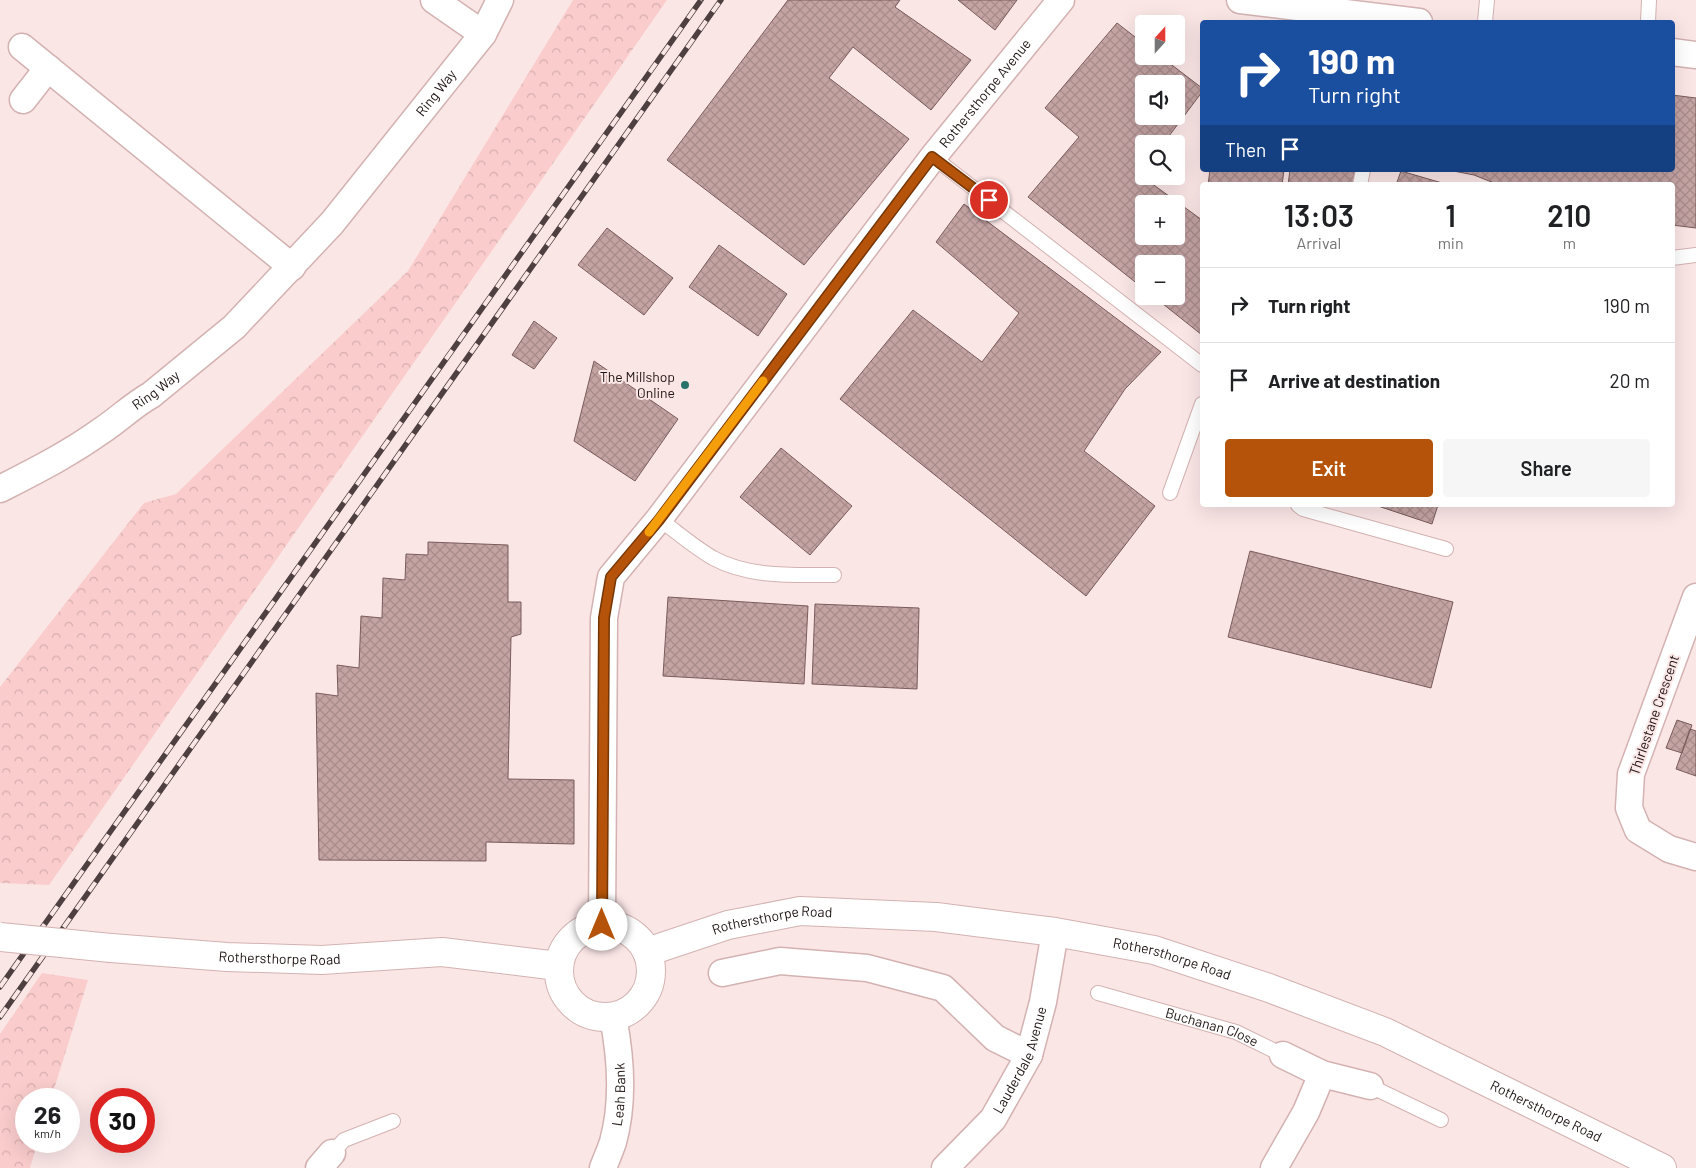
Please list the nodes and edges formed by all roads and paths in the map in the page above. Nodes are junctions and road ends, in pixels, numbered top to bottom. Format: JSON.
{"nodes":[{"id":1,"x":434,"y":0,"type":"edge"},
{"id":2,"x":500,"y":0,"type":"edge"},
{"id":3,"x":1061,"y":0,"type":"edge"},
{"id":4,"x":1240,"y":0,"type":"edge"},
{"id":5,"x":1487,"y":0,"type":"edge"},
{"id":6,"x":1649,"y":0,"type":"edge"},
{"id":7,"x":1310,"y":4,"type":"edge"},
{"id":8,"x":1384,"y":20,"type":"edge"},
{"id":9,"x":1485,"y":20,"type":"edge"},
{"id":10,"x":1648,"y":20,"type":"edge"},
{"id":11,"x":483,"y":34,"type":"junction"},
{"id":12,"x":22,"y":47,"type":"dead end"},
{"id":13,"x":1675,"y":52,"type":"edge"},
{"id":14,"x":1696,"y":55,"type":"edge"},
{"id":15,"x":48,"y":68,"type":"junction"},
{"id":16,"x":23,"y":100,"type":"dead end"},
{"id":17,"x":932,"y":157,"type":"junction"},
{"id":18,"x":1696,"y":255,"type":"edge"},
{"id":19,"x":1675,"y":258,"type":"edge"},
{"id":20,"x":292,"y":267,"type":"junction"},
{"id":21,"x":1200,"y":363,"type":"edge"},
{"id":22,"x":1200,"y":410,"type":"edge"},
{"id":23,"x":0,"y":488,"type":"edge"},
{"id":24,"x":1170,"y":493,"type":"dead end"},
{"id":25,"x":1300,"y":507,"type":"edge"},
{"id":26,"x":659,"y":520,"type":"junction"},
{"id":27,"x":1446,"y":549,"type":"dead end"},
{"id":28,"x":834,"y":575,"type":"dead end"},
{"id":29,"x":1696,"y":597,"type":"edge"},
{"id":30,"x":1696,"y":857,"type":"edge"},
{"id":31,"x":602,"y":925,"type":"junction"},
{"id":32,"x":1055,"y":932,"type":"junction"},
{"id":33,"x":0,"y":937,"type":"edge"},
{"id":34,"x":647,"y":952,"type":"junction"},
{"id":35,"x":558,"y":966,"type":"junction"},
{"id":36,"x":722,"y":973,"type":"dead end"},
{"id":37,"x":1098,"y":993,"type":"dead end"},
{"id":38,"x":613,"y":1017,"type":"junction"},
{"id":39,"x":1029,"y":1055,"type":"junction"},
{"id":40,"x":1283,"y":1055,"type":"joint"},
{"id":41,"x":1322,"y":1074,"type":"junction"},
{"id":42,"x":1370,"y":1086,"type":"joint"},
{"id":43,"x":1441,"y":1120,"type":"dead end"},
{"id":44,"x":393,"y":1121,"type":"dead end"},
{"id":45,"x":326,"y":1160,"type":"edge"},
{"id":46,"x":603,"y":1168,"type":"edge"},
{"id":47,"x":946,"y":1168,"type":"edge"},
{"id":48,"x":1274,"y":1168,"type":"edge"},
{"id":49,"x":1662,"y":1168,"type":"edge"}],
"edges":[{"from":1,"to":11,"type":"street"},
{"from":2,"to":11,"type":"street","name":"Ring Way"},
{"from":3,"to":17,"type":"street","name":"Rothersthorpe Avenue"},
{"from":4,"to":7,"type":"street"},
{"from":5,"to":9,"type":"lane"},
{"from":6,"to":10,"type":"lane"},
{"from":7,"to":8,"type":"street"},
{"from":11,"to":20,"type":"street","name":"Ring Way"},
{"from":12,"to":15,"type":"street"},
{"from":13,"to":14,"type":"street"},
{"from":15,"to":16,"type":"street"},
{"from":15,"to":20,"type":"street"},
{"from":17,"to":21,"type":"lane"},
{"from":17,"to":26,"type":"street","name":"Rothersthorpe Avenue"},
{"from":18,"to":19,"type":"lane"},
{"from":20,"to":23,"type":"street","name":"Ring Way"},
{"from":22,"to":24,"type":"lane"},
{"from":25,"to":27,"type":"lane"},
{"from":26,"to":28,"type":"lane"},
{"from":26,"to":31,"type":"street","name":"Rothersthorpe Avenue"},
{"from":29,"to":30,"type":"street","name":"Thirlestane Crescent"},
{"from":31,"to":34,"type":"street"},
{"from":31,"to":35,"type":"street"},
{"from":32,"to":34,"type":"street","name":"Rothersthorpe Road"},
{"from":32,"to":39,"type":"street","name":"Lauderdale Avenue"},
{"from":32,"to":49,"type":"street","name":"Rothersthorpe Road"},
{"from":33,"to":35,"type":"street","name":"Rothersthorpe Road","bridge":true},
{"from":34,"to":38,"type":"street"},
{"from":35,"to":38,"type":"street"},
{"from":36,"to":39,"type":"street"},
{"from":37,"to":40,"type":"lane","name":"Buchanan Close"},
{"from":38,"to":46,"type":"street","name":"Leah Bank"},
{"from":39,"to":47,"type":"street","name":"Lauderdale Avenue"},
{"from":40,"to":41,"type":"street","name":"Buchanan Close"},
{"from":41,"to":42,"type":"street","name":"Buchanan Close"},
{"from":41,"to":48,"type":"street"},
{"from":42,"to":43,"type":"lane","name":"Buchanan Close"},
{"from":44,"to":45,"type":"lane"}]}
